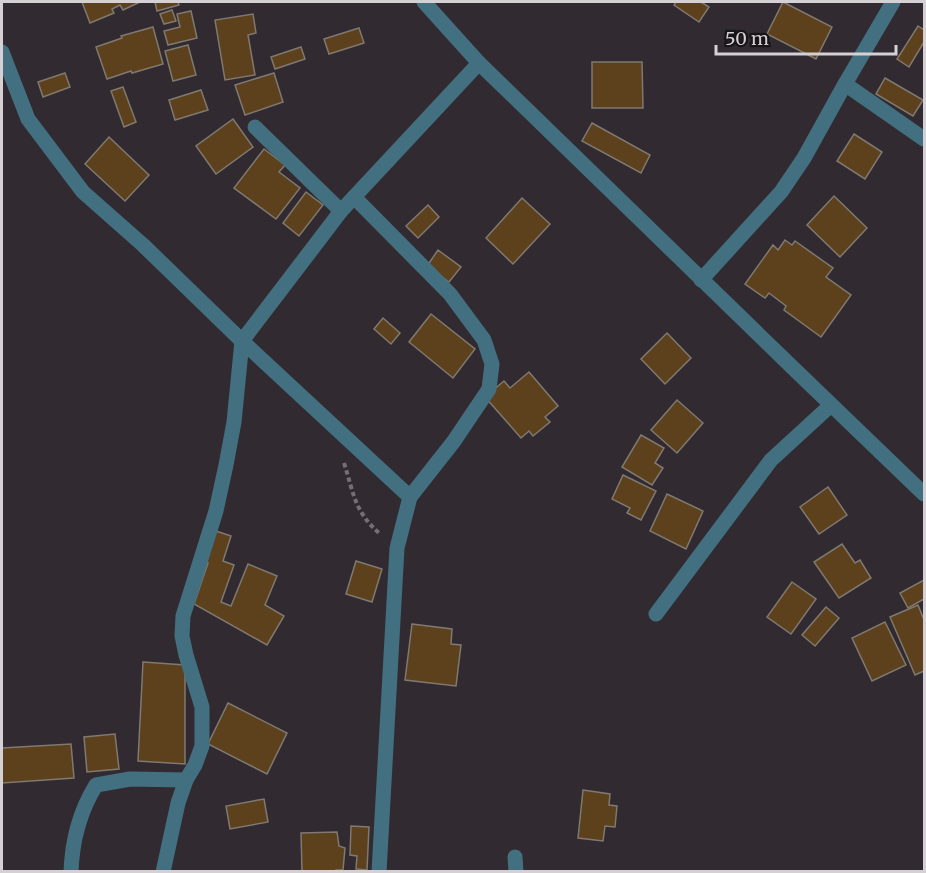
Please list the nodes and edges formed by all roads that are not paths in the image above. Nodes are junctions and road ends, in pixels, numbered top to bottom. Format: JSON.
{"nodes":[{"id":1,"x":424,"y":2,"type":"edge"},
{"id":2,"x":894,"y":2,"type":"edge"},
{"id":3,"x":2,"y":52,"type":"edge"},
{"id":4,"x":479,"y":63,"type":"junction"},
{"id":5,"x":845,"y":84,"type":"junction"},
{"id":6,"x":255,"y":127,"type":"dead end"},
{"id":7,"x":924,"y":139,"type":"edge"},
{"id":8,"x":354,"y":197,"type":"junction"},
{"id":9,"x":341,"y":211,"type":"junction"},
{"id":10,"x":701,"y":280,"type":"junction"},
{"id":11,"x":242,"y":341,"type":"junction"},
{"id":12,"x":831,"y":405,"type":"junction"},
{"id":13,"x":924,"y":494,"type":"edge"},
{"id":14,"x":411,"y":497,"type":"junction"},
{"id":15,"x":656,"y":614,"type":"dead end"},
{"id":16,"x":186,"y":780,"type":"junction"},
{"id":17,"x":71,"y":872,"type":"edge"},
{"id":18,"x":163,"y":872,"type":"edge"},
{"id":19,"x":379,"y":872,"type":"edge"}],
"edges":[{"from":1,"to":4,"type":"street"},
{"from":2,"to":5,"type":"street"},
{"from":3,"to":11,"type":"street"},
{"from":4,"to":8,"type":"street"},
{"from":4,"to":10,"type":"street"},
{"from":5,"to":7,"type":"street"},
{"from":5,"to":10,"type":"street"},
{"from":6,"to":9,"type":"street"},
{"from":8,"to":9,"type":"street"},
{"from":8,"to":14,"type":"street"},
{"from":9,"to":11,"type":"street"},
{"from":10,"to":12,"type":"street"},
{"from":11,"to":14,"type":"street"},
{"from":11,"to":16,"type":"street"},
{"from":12,"to":13,"type":"street"},
{"from":12,"to":15,"type":"street"},
{"from":14,"to":19,"type":"street"},
{"from":16,"to":17,"type":"street"},
{"from":16,"to":18,"type":"street"}]}
